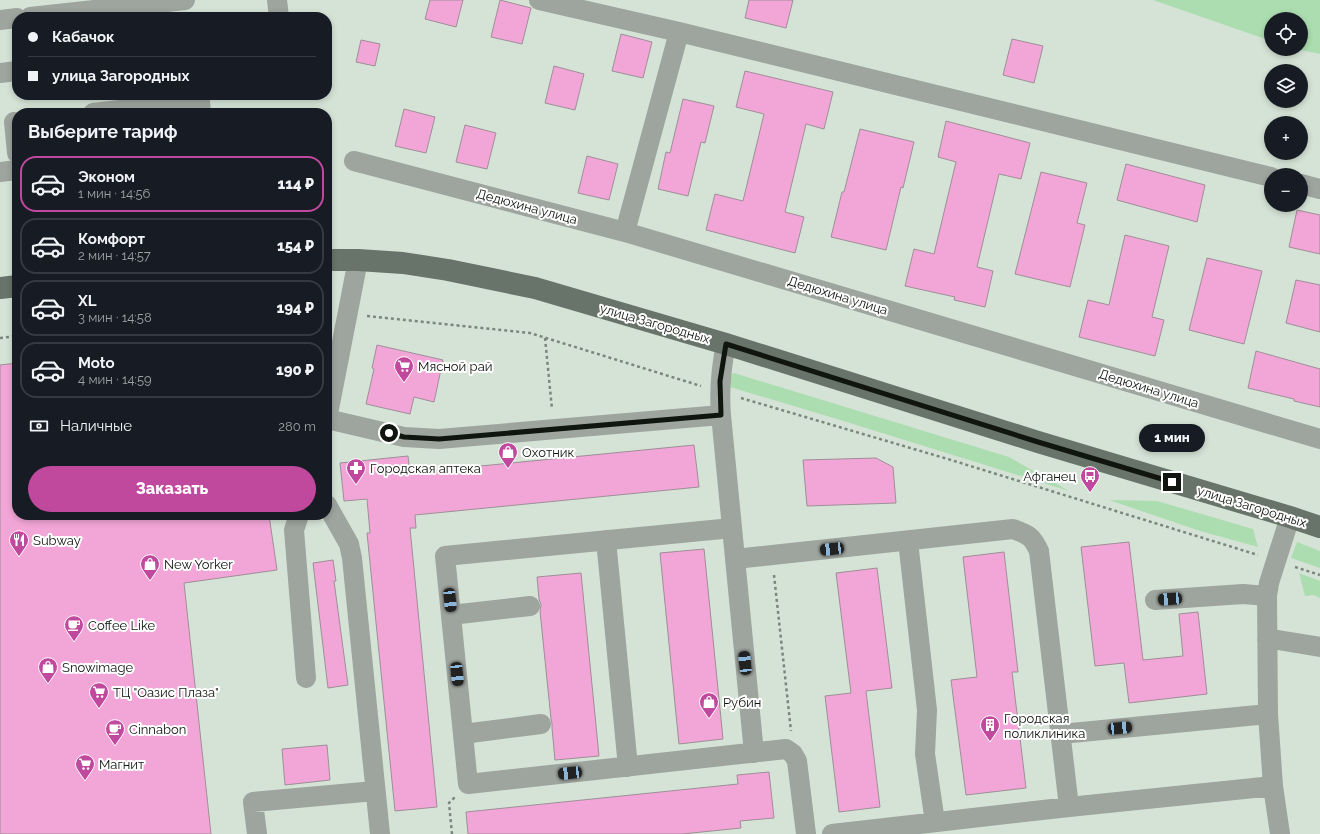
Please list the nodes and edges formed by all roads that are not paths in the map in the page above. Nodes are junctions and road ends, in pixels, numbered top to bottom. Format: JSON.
{"nodes":[{"id":1,"x":185,"y":0,"type":"edge"},
{"id":2,"x":189,"y":0,"type":"edge"},
{"id":3,"x":277,"y":0,"type":"edge"},
{"id":4,"x":539,"y":0,"type":"edge"},
{"id":5,"x":76,"y":12,"type":"edge"},
{"id":6,"x":190,"y":12,"type":"edge"},
{"id":7,"x":278,"y":12,"type":"edge"},
{"id":8,"x":12,"y":19,"type":"edge"},
{"id":9,"x":0,"y":20,"type":"edge"},
{"id":10,"x":679,"y":32,"type":"junction"},
{"id":11,"x":12,"y":72,"type":"edge"},
{"id":12,"x":0,"y":73,"type":"edge"},
{"id":13,"x":200,"y":103,"type":"edge"},
{"id":14,"x":146,"y":108,"type":"edge"},
{"id":15,"x":354,"y":161,"type":"dead end"},
{"id":16,"x":12,"y":171,"type":"edge"},
{"id":17,"x":0,"y":172,"type":"edge"},
{"id":18,"x":1264,"y":175,"type":"edge"},
{"id":19,"x":1308,"y":186,"type":"edge"},
{"id":20,"x":1320,"y":189,"type":"edge"},
{"id":21,"x":625,"y":232,"type":"junction"},
{"id":22,"x":332,"y":260,"type":"edge"},
{"id":23,"x":358,"y":260,"type":"junction"},
{"id":24,"x":12,"y":287,"type":"edge"},
{"id":25,"x":0,"y":288,"type":"edge"},
{"id":26,"x":726,"y":344,"type":"junction"},
{"id":27,"x":332,"y":393,"type":"edge"},
{"id":28,"x":721,"y":415,"type":"junction"},
{"id":29,"x":332,"y":420,"type":"edge"},
{"id":30,"x":1320,"y":439,"type":"edge"},
{"id":31,"x":332,"y":514,"type":"edge"},
{"id":32,"x":1290,"y":517,"type":"junction"},
{"id":33,"x":297,"y":520,"type":"edge"},
{"id":34,"x":1320,"y":527,"type":"edge"},
{"id":35,"x":732,"y":528,"type":"junction"},
{"id":36,"x":606,"y":540,"type":"junction"},
{"id":37,"x":908,"y":541,"type":"junction"},
{"id":38,"x":735,"y":559,"type":"junction"},
{"id":39,"x":1267,"y":596,"type":"junction"},
{"id":40,"x":1155,"y":600,"type":"dead end"},
{"id":41,"x":530,"y":606,"type":"dead end"},
{"id":42,"x":452,"y":615,"type":"junction"},
{"id":43,"x":1267,"y":640,"type":"junction"},
{"id":44,"x":1320,"y":646,"type":"edge"},
{"id":45,"x":306,"y":678,"type":"dead end"},
{"id":46,"x":1268,"y":714,"type":"junction"},
{"id":47,"x":541,"y":724,"type":"dead end"},
{"id":48,"x":463,"y":734,"type":"junction"},
{"id":49,"x":1060,"y":734,"type":"junction"},
{"id":50,"x":754,"y":753,"type":"junction"},
{"id":51,"x":628,"y":766,"type":"junction"},
{"id":52,"x":1273,"y":786,"type":"junction"},
{"id":53,"x":375,"y":791,"type":"junction"},
{"id":54,"x":1069,"y":807,"type":"junction"},
{"id":55,"x":935,"y":822,"type":"junction"},
{"id":56,"x":257,"y":834,"type":"edge"},
{"id":57,"x":380,"y":834,"type":"edge"},
{"id":58,"x":806,"y":834,"type":"edge"},
{"id":59,"x":832,"y":834,"type":"edge"},
{"id":60,"x":1280,"y":834,"type":"edge"}],
"edges":[{"from":1,"to":5,"type":"lane"},
{"from":2,"to":6,"type":"lane"},
{"from":3,"to":7,"type":"lane"},
{"from":4,"to":10,"type":"lane"},
{"from":8,"to":9,"type":"lane"},
{"from":10,"to":18,"type":"lane"},
{"from":10,"to":21,"type":"lane"},
{"from":11,"to":12,"type":"lane"},
{"from":13,"to":14,"type":"lane"},
{"from":15,"to":21,"type":"lane","name":"Дедюхина улица"},
{"from":16,"to":17,"type":"lane"},
{"from":19,"to":20,"type":"lane"},
{"from":21,"to":30,"type":"lane","name":"Дедюхина улица"},
{"from":22,"to":23,"type":"main road","name":"улица Загородных"},
{"from":23,"to":26,"type":"main road","name":"улица Загородных"},
{"from":23,"to":27,"type":"lane"},
{"from":24,"to":25,"type":"main road"},
{"from":26,"to":28,"type":"lane"},
{"from":26,"to":32,"type":"main road","name":"улица Загородных"},
{"from":28,"to":29,"type":"lane"},
{"from":28,"to":35,"type":"lane"},
{"from":31,"to":53,"type":"lane"},
{"from":32,"to":34,"type":"main road","name":"улица Загородных"},
{"from":32,"to":39,"type":"lane"},
{"from":33,"to":45,"type":"lane"},
{"from":35,"to":36,"type":"lane"},
{"from":35,"to":38,"type":"lane"},
{"from":36,"to":42,"type":"lane"},
{"from":36,"to":51,"type":"lane"},
{"from":37,"to":38,"type":"lane"},
{"from":37,"to":49,"type":"lane"},
{"from":37,"to":55,"type":"lane"},
{"from":38,"to":50,"type":"lane"},
{"from":39,"to":40,"type":"lane"},
{"from":39,"to":43,"type":"lane"},
{"from":41,"to":42,"type":"lane"},
{"from":42,"to":48,"type":"lane"},
{"from":43,"to":44,"type":"lane"},
{"from":43,"to":46,"type":"lane"},
{"from":46,"to":49,"type":"lane"},
{"from":46,"to":52,"type":"lane"},
{"from":47,"to":48,"type":"lane"},
{"from":48,"to":51,"type":"lane"},
{"from":49,"to":54,"type":"lane"},
{"from":50,"to":51,"type":"lane"},
{"from":50,"to":58,"type":"lane"},
{"from":52,"to":54,"type":"lane"},
{"from":52,"to":60,"type":"lane"},
{"from":53,"to":56,"type":"lane"},
{"from":53,"to":57,"type":"lane"},
{"from":54,"to":55,"type":"lane"},
{"from":55,"to":59,"type":"lane"}]}
